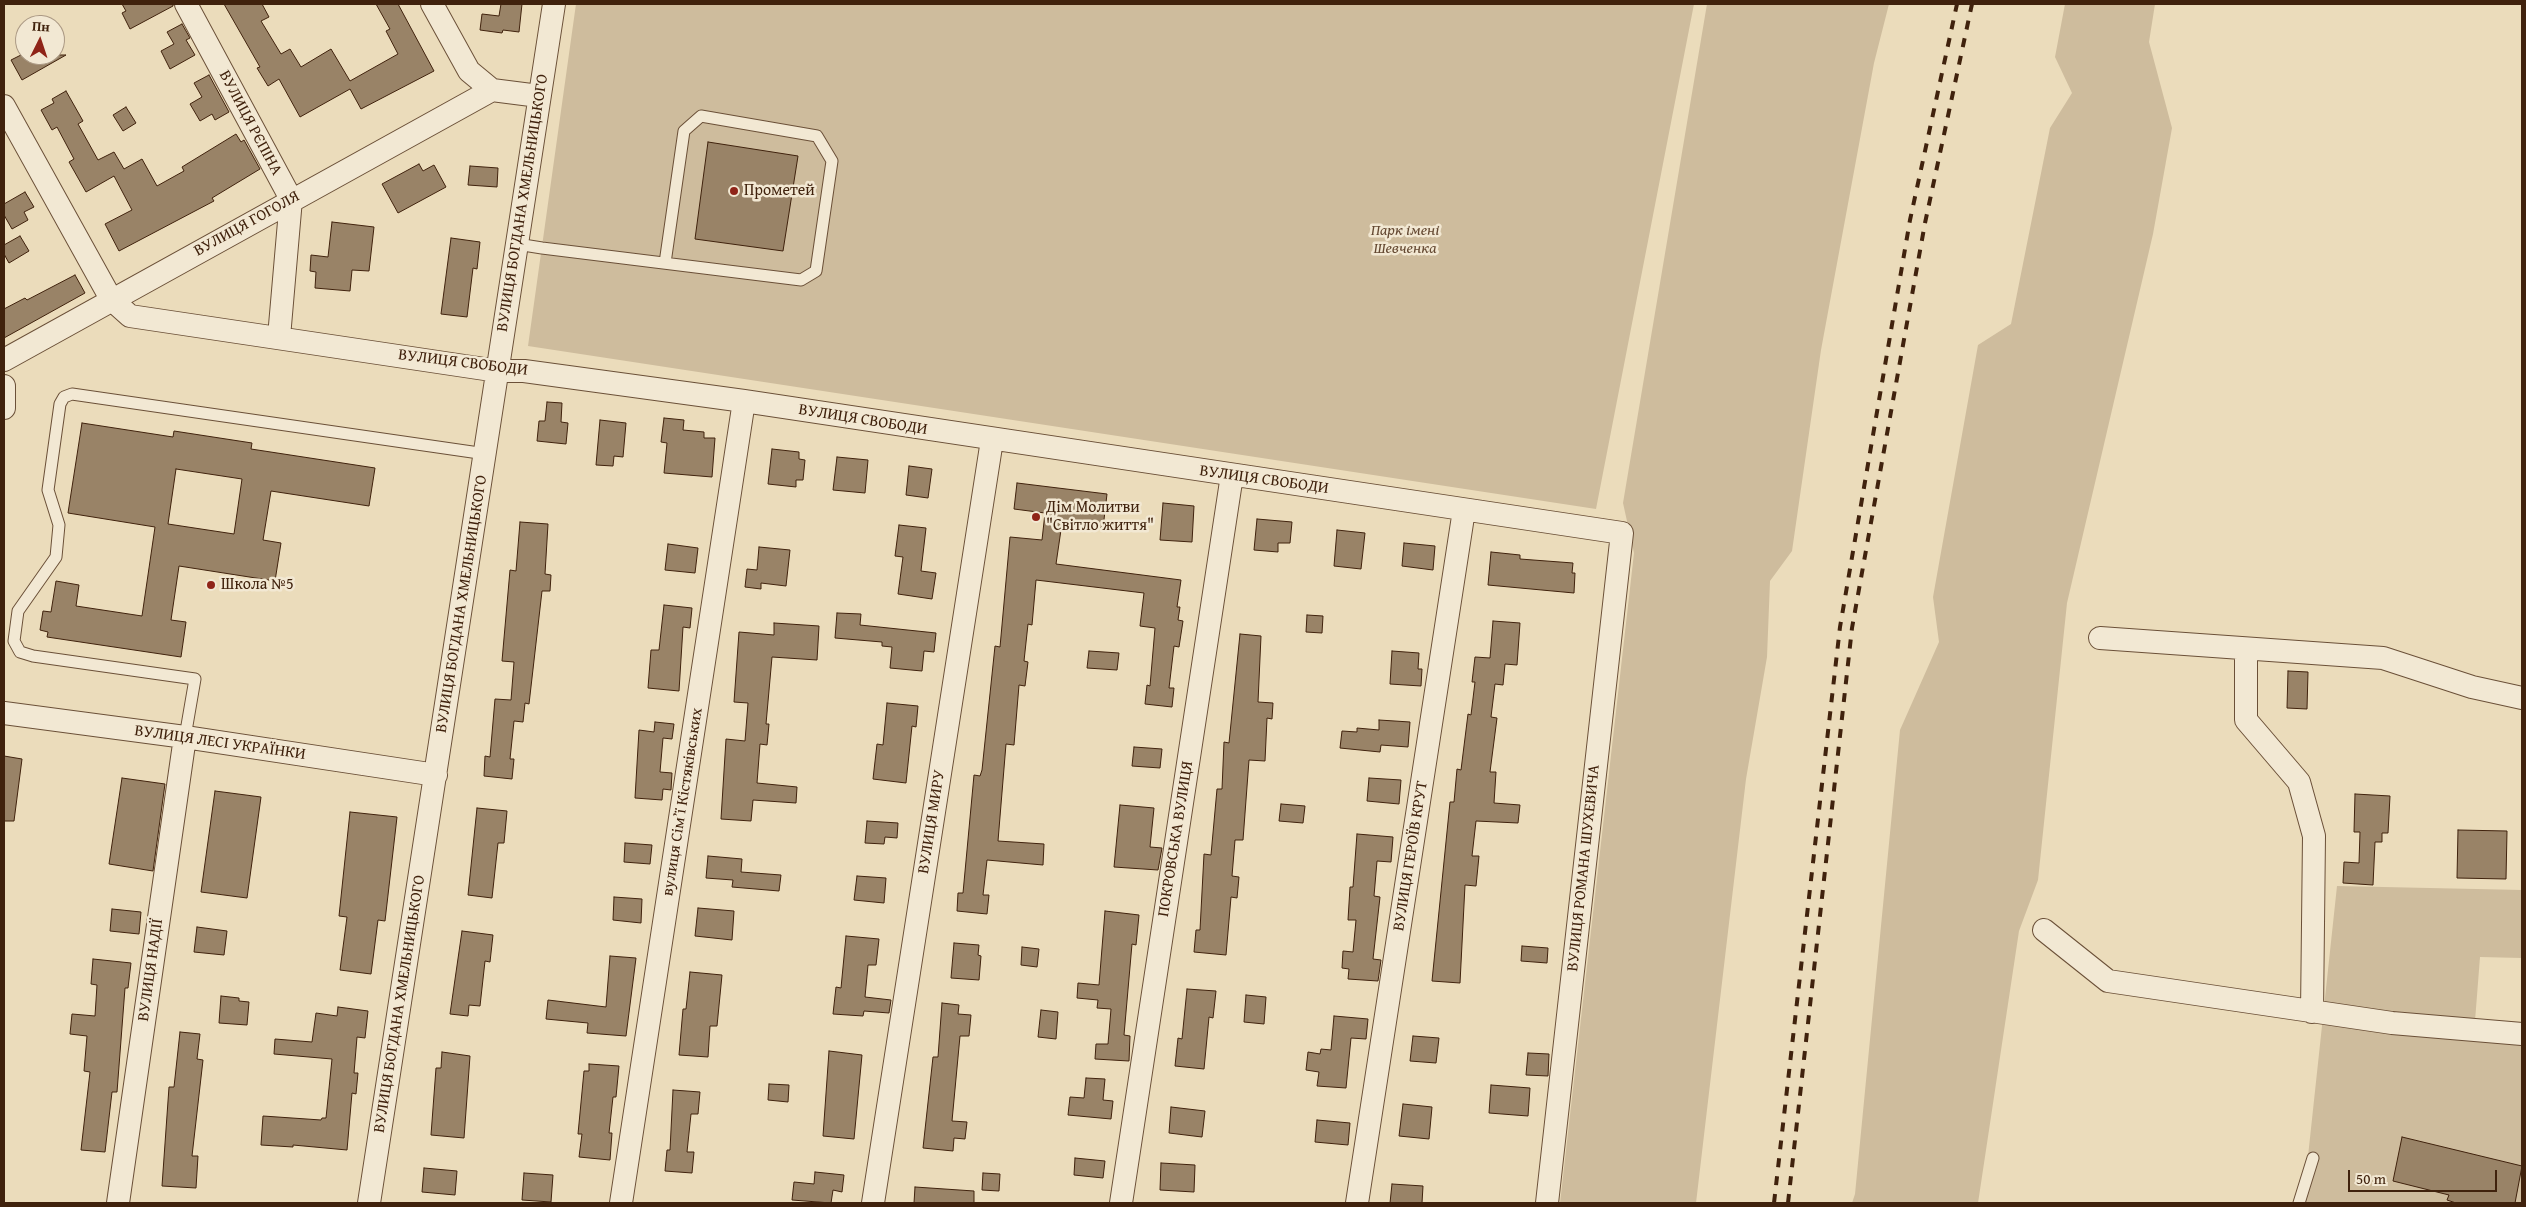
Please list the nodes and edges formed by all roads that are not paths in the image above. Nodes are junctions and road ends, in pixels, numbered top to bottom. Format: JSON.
{"nodes":[{"id":1,"x":186,"y":4,"type":"edge"},
{"id":2,"x":432,"y":4,"type":"edge"},
{"id":3,"x":554,"y":4,"type":"edge"},
{"id":4,"x":492,"y":90,"type":"junction"},
{"id":5,"x":539,"y":96,"type":"junction"},
{"id":6,"x":4,"y":106,"type":"edge"},
{"id":7,"x":291,"y":199,"type":"junction"},
{"id":8,"x":517,"y":244,"type":"junction"},
{"id":9,"x":665,"y":263,"type":"junction"},
{"id":10,"x":111,"y":299,"type":"junction"},
{"id":11,"x":279,"y":337,"type":"junction"},
{"id":12,"x":4,"y":360,"type":"edge"},
{"id":13,"x":498,"y":371,"type":"junction"},
{"id":14,"x":4,"y":386,"type":"edge"},
{"id":15,"x":744,"y":401,"type":"junction"},
{"id":16,"x":4,"y":408,"type":"edge"},
{"id":17,"x":992,"y":440,"type":"junction"},
{"id":18,"x":486,"y":454,"type":"junction"},
{"id":19,"x":1232,"y":475,"type":"junction"},
{"id":20,"x":1464,"y":510,"type":"junction"},
{"id":21,"x":1622,"y":533,"type":"joint"},
{"id":22,"x":2100,"y":638,"type":"dead end"},
{"id":23,"x":2246,"y":649,"type":"junction"},
{"id":24,"x":2522,"y":698,"type":"edge"},
{"id":25,"x":4,"y":713,"type":"edge"},
{"id":26,"x":185,"y":737,"type":"junction"},
{"id":27,"x":436,"y":775,"type":"junction"},
{"id":28,"x":2044,"y":930,"type":"dead end"},
{"id":29,"x":2312,"y":1012,"type":"junction"},
{"id":30,"x":2522,"y":1034,"type":"edge"},
{"id":31,"x":2313,"y":1158,"type":"dead end"},
{"id":32,"x":118,"y":1203,"type":"edge"},
{"id":33,"x":369,"y":1203,"type":"edge"},
{"id":34,"x":621,"y":1203,"type":"edge"},
{"id":35,"x":873,"y":1203,"type":"edge"},
{"id":36,"x":1121,"y":1203,"type":"edge"},
{"id":37,"x":1357,"y":1203,"type":"edge"},
{"id":38,"x":1547,"y":1203,"type":"edge"},
{"id":39,"x":2299,"y":1203,"type":"edge"}],
"edges":[{"from":1,"to":7,"type":"street","name":"ВУЛИЦЯ РЄПІНА"},
{"from":2,"to":4,"type":"street"},
{"from":3,"to":5,"type":"street","name":"ВУЛИЦЯ БОГДАНА ХМЕЛЬНИЦЬКОГО"},
{"from":4,"to":5,"type":"street"},
{"from":4,"to":7,"type":"street","name":"ВУЛИЦЯ ГОГОЛЯ"},
{"from":5,"to":8,"type":"street","name":"ВУЛИЦЯ БОГДАНА ХМЕЛЬНИЦЬКОГО"},
{"from":6,"to":10,"type":"street","name":"ВУЛИЦЯ СВОБОДИ"},
{"from":7,"to":10,"type":"street","name":"ВУЛИЦЯ ГОГОЛЯ"},
{"from":7,"to":11,"type":"street"},
{"from":8,"to":9,"type":"lane"},
{"from":8,"to":13,"type":"street","name":"ВУЛИЦЯ БОГДАНА ХМЕЛЬНИЦЬКОГО"},
{"from":9,"to":9,"type":"lane"},
{"from":10,"to":11,"type":"street","name":"ВУЛИЦЯ СВОБОДИ"},
{"from":10,"to":12,"type":"street","name":"ВУЛИЦЯ ГОГОЛЯ"},
{"from":11,"to":13,"type":"street","name":"ВУЛИЦЯ СВОБОДИ"},
{"from":13,"to":15,"type":"street","name":"ВУЛИЦЯ СВОБОДИ"},
{"from":13,"to":18,"type":"street","name":"ВУЛИЦЯ БОГДАНА ХМЕЛЬНИЦЬКОГО"},
{"from":14,"to":16,"type":"street"},
{"from":15,"to":17,"type":"street","name":"ВУЛИЦЯ СВОБОДИ"},
{"from":15,"to":34,"type":"street","name":"вулиця Сімʼї Кістяківських"},
{"from":17,"to":19,"type":"street","name":"ВУЛИЦЯ СВОБОДИ"},
{"from":17,"to":35,"type":"street","name":"ВУЛИЦЯ МИРУ"},
{"from":18,"to":26,"type":"lane"},
{"from":18,"to":27,"type":"street","name":"ВУЛИЦЯ БОГДАНА ХМЕЛЬНИЦЬКОГО"},
{"from":19,"to":20,"type":"street","name":"ВУЛИЦЯ СВОБОДИ"},
{"from":19,"to":36,"type":"street","name":"ПОКРОВСЬКА ВУЛИЦЯ"},
{"from":20,"to":21,"type":"street","name":"ВУЛИЦЯ СВОБОДИ"},
{"from":20,"to":37,"type":"street","name":"ВУЛИЦЯ ГЕРОЇВ КРУТ"},
{"from":21,"to":38,"type":"street","name":"ВУЛИЦЯ РОМАНА ШУХЕВИЧА"},
{"from":22,"to":23,"type":"street"},
{"from":23,"to":24,"type":"street"},
{"from":23,"to":29,"type":"street"},
{"from":25,"to":26,"type":"street","name":"ВУЛИЦЯ ЛЕСІ УКРАЇНКИ"},
{"from":26,"to":27,"type":"street","name":"ВУЛИЦЯ ЛЕСІ УКРАЇНКИ"},
{"from":26,"to":32,"type":"street","name":"ВУЛИЦЯ НАДІЇ"},
{"from":27,"to":33,"type":"street","name":"ВУЛИЦЯ БОГДАНА ХМЕЛЬНИЦЬКОГО"},
{"from":28,"to":29,"type":"street"},
{"from":29,"to":30,"type":"street"},
{"from":31,"to":39,"type":"lane"}]}
